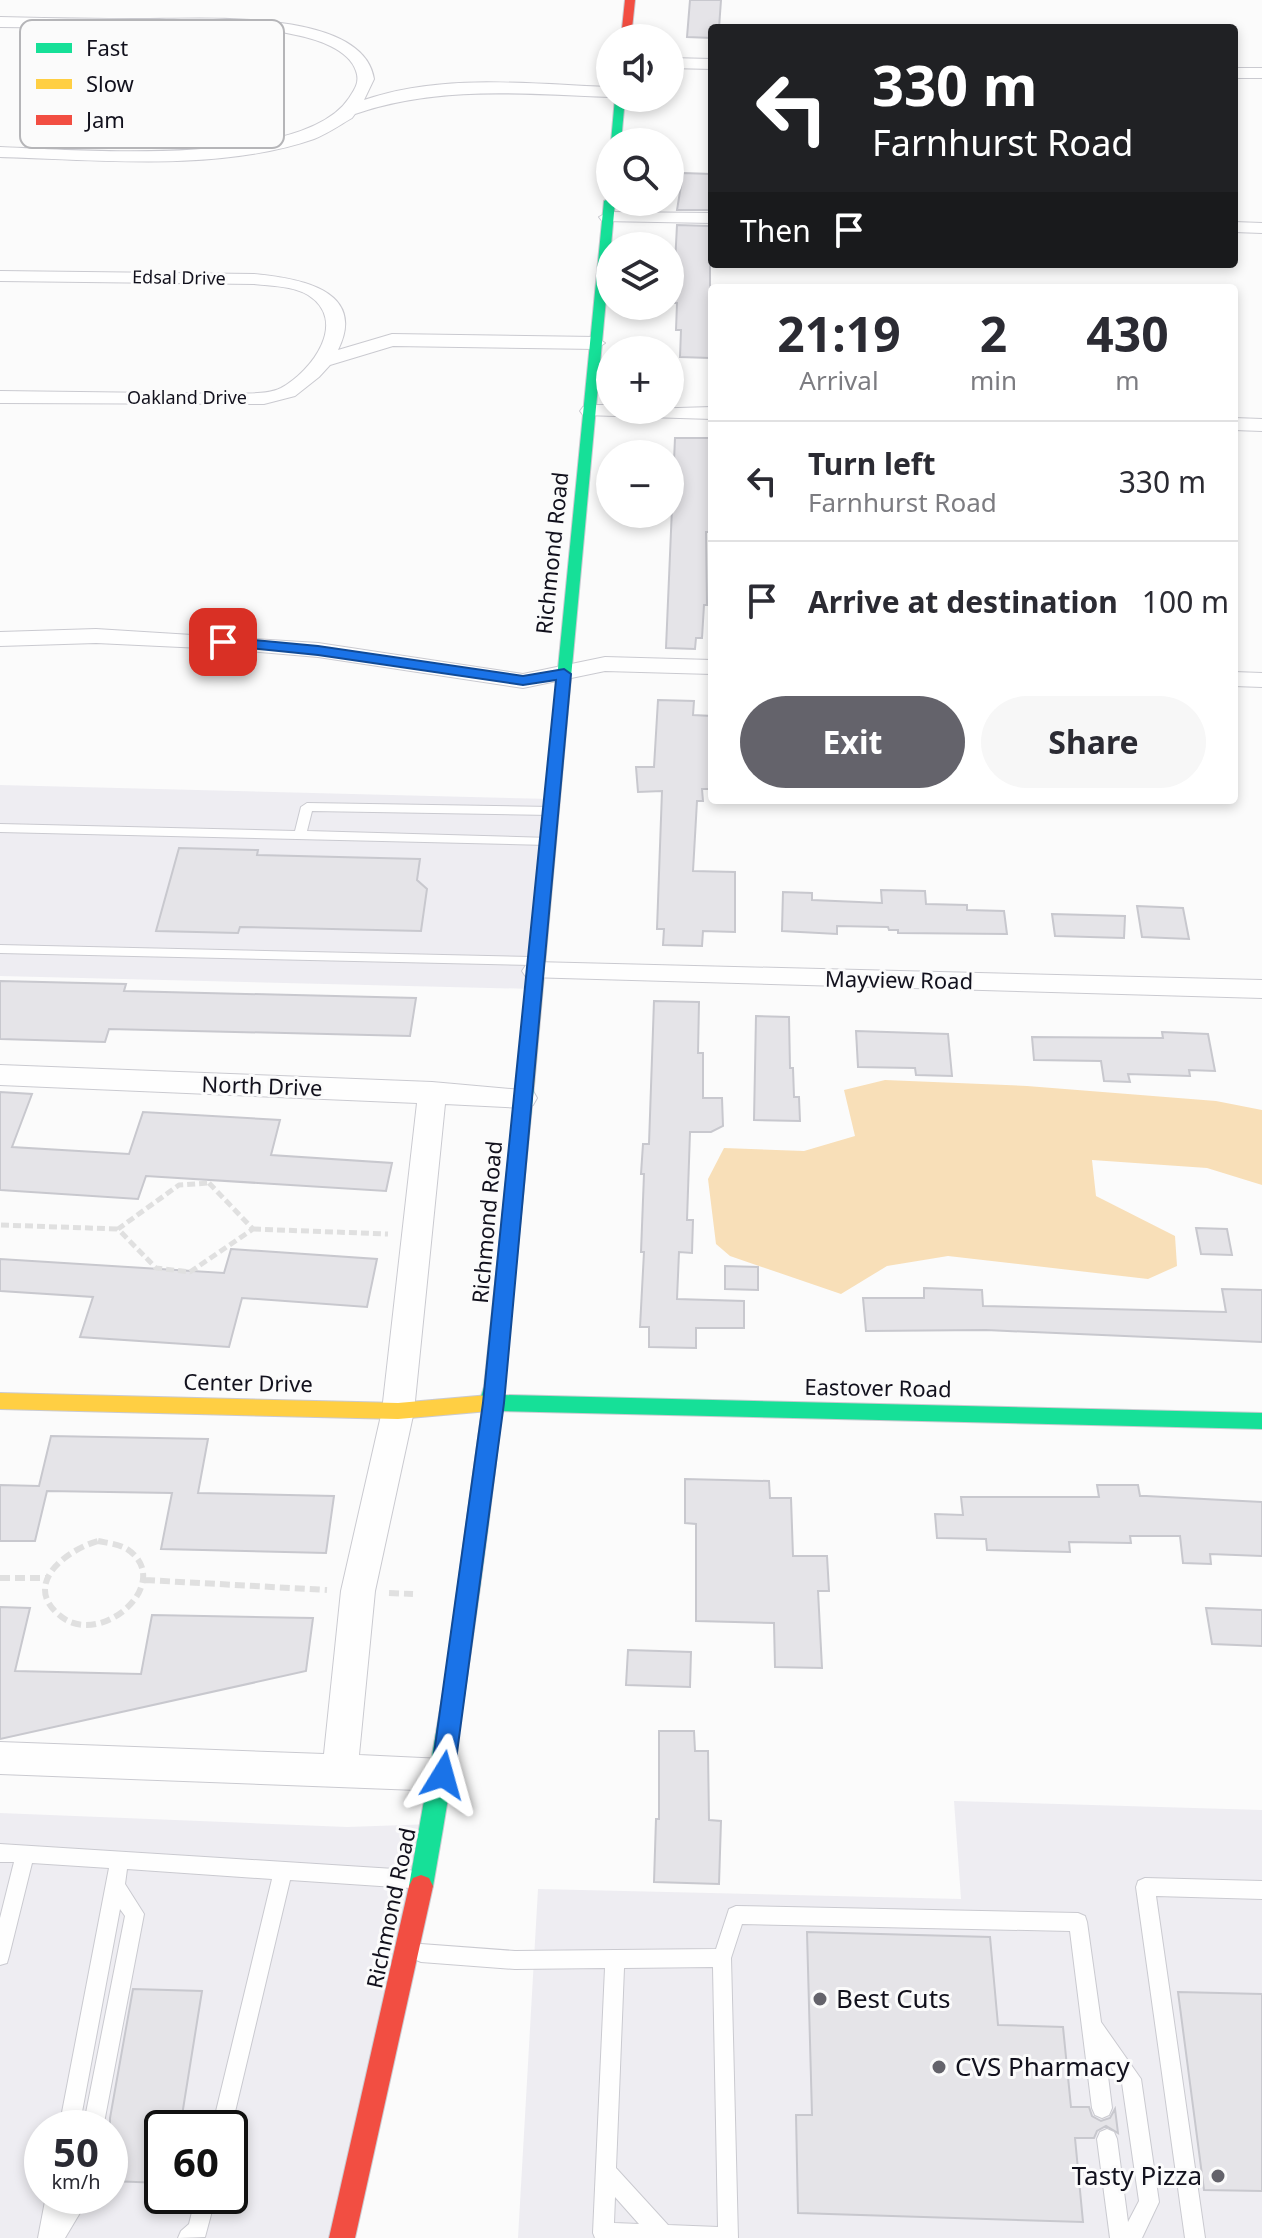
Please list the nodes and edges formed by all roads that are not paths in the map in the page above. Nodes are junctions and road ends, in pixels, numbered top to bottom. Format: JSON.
{"nodes":[{"id":1,"x":630,"y":0,"type":"edge"},
{"id":2,"x":0,"y":22,"type":"edge"},
{"id":3,"x":20,"y":22,"type":"edge"},
{"id":4,"x":627,"y":24,"type":"edge"},
{"id":5,"x":284,"y":30,"type":"edge"},
{"id":6,"x":684,"y":63,"type":"edge"},
{"id":7,"x":362,"y":64,"type":"junction"},
{"id":8,"x":708,"y":64,"type":"edge"},
{"id":9,"x":1238,"y":73,"type":"edge"},
{"id":10,"x":1262,"y":73,"type":"edge"},
{"id":11,"x":439,"y":89,"type":"junction"},
{"id":12,"x":596,"y":92,"type":"edge"},
{"id":13,"x":350,"y":110,"type":"junction"},
{"id":14,"x":284,"y":142,"type":"edge"},
{"id":15,"x":258,"y":148,"type":"edge"},
{"id":16,"x":0,"y":152,"type":"edge"},
{"id":17,"x":608,"y":216,"type":"edge"},
{"id":18,"x":684,"y":216,"type":"edge"},
{"id":19,"x":708,"y":218,"type":"edge"},
{"id":20,"x":1238,"y":227,"type":"edge"},
{"id":21,"x":1262,"y":228,"type":"edge"},
{"id":22,"x":0,"y":276,"type":"edge"},
{"id":23,"x":346,"y":324,"type":"junction"},
{"id":24,"x":597,"y":336,"type":"edge"},
{"id":25,"x":392,"y":340,"type":"junction"},
{"id":26,"x":596,"y":343,"type":"joint"},
{"id":27,"x":325,"y":360,"type":"junction"},
{"id":28,"x":0,"y":397,"type":"edge"},
{"id":29,"x":590,"y":411,"type":"junction"},
{"id":30,"x":708,"y":413,"type":"edge"},
{"id":31,"x":1238,"y":424,"type":"edge"},
{"id":32,"x":1262,"y":425,"type":"edge"},
{"id":33,"x":0,"y":639,"type":"edge"},
{"id":34,"x":708,"y":667,"type":"edge"},
{"id":35,"x":564,"y":674,"type":"junction"},
{"id":36,"x":1238,"y":679,"type":"edge"},
{"id":37,"x":1262,"y":680,"type":"edge"},
{"id":38,"x":551,"y":811,"type":"junction"},
{"id":39,"x":0,"y":828,"type":"edge"},
{"id":40,"x":300,"y":835,"type":"junction"},
{"id":41,"x":548,"y":841,"type":"junction"},
{"id":42,"x":0,"y":949,"type":"edge"},
{"id":43,"x":536,"y":966,"type":"junction"},
{"id":44,"x":1262,"y":989,"type":"edge"},
{"id":45,"x":0,"y":1075,"type":"edge"},
{"id":46,"x":432,"y":1092,"type":"junction"},
{"id":47,"x":523,"y":1098,"type":"junction"},
{"id":48,"x":0,"y":1401,"type":"edge"},
{"id":49,"x":494,"y":1403,"type":"junction"},
{"id":50,"x":398,"y":1411,"type":"junction"},
{"id":51,"x":1262,"y":1421,"type":"edge"},
{"id":52,"x":0,"y":1758,"type":"edge"},
{"id":53,"x":340,"y":1769,"type":"junction"},
{"id":54,"x":443,"y":1775,"type":"junction"},
{"id":55,"x":0,"y":1853,"type":"edge"},
{"id":56,"x":25,"y":1854,"type":"junction"},
{"id":57,"x":120,"y":1860,"type":"junction"},
{"id":58,"x":283,"y":1871,"type":"junction"},
{"id":59,"x":422,"y":1880,"type":"junction"},
{"id":60,"x":115,"y":1886,"type":"junction"},
{"id":61,"x":1262,"y":1890,"type":"edge"},
{"id":62,"x":408,"y":1952,"type":"junction"},
{"id":63,"x":0,"y":1956,"type":"edge"},
{"id":64,"x":615,"y":1958,"type":"junction"},
{"id":65,"x":722,"y":1958,"type":"junction"},
{"id":66,"x":1092,"y":2025,"type":"junction"},
{"id":67,"x":1102,"y":2108,"type":"dead end"},
{"id":68,"x":72,"y":2110,"type":"edge"},
{"id":69,"x":97,"y":2110,"type":"edge"},
{"id":70,"x":226,"y":2110,"type":"edge"},
{"id":71,"x":1107,"y":2139,"type":"dead end"},
{"id":72,"x":606,"y":2172,"type":"junction"},
{"id":73,"x":54,"y":2214,"type":"edge"},
{"id":74,"x":68,"y":2214,"type":"edge"},
{"id":75,"x":202,"y":2214,"type":"edge"},
{"id":76,"x":663,"y":2235,"type":"junction"},
{"id":77,"x":51,"y":2238,"type":"edge"},
{"id":78,"x":188,"y":2238,"type":"edge"},
{"id":79,"x":342,"y":2238,"type":"edge"},
{"id":80,"x":727,"y":2238,"type":"edge"},
{"id":81,"x":1120,"y":2238,"type":"edge"},
{"id":82,"x":1131,"y":2238,"type":"edge"},
{"id":83,"x":1195,"y":2238,"type":"edge"}],
"edges":[{"from":1,"to":4,"type":"main road"},
{"from":2,"to":3,"type":"street"},
{"from":5,"to":7,"type":"street"},
{"from":6,"to":8,"type":"street"},
{"from":7,"to":11,"type":"street"},
{"from":7,"to":13,"type":"street"},
{"from":9,"to":10,"type":"street"},
{"from":11,"to":12,"type":"street"},
{"from":11,"to":13,"type":"street"},
{"from":13,"to":14,"type":"street"},
{"from":15,"to":16,"type":"street"},
{"from":17,"to":24,"type":"main road","name":"Richmond Road"},
{"from":18,"to":19,"type":"street"},
{"from":20,"to":21,"type":"street"},
{"from":22,"to":23,"type":"street","name":"Edsal Drive"},
{"from":23,"to":25,"type":"street"},
{"from":23,"to":27,"type":"street"},
{"from":25,"to":26,"type":"street"},
{"from":25,"to":27,"type":"street"},
{"from":26,"to":29,"type":"main road","name":"Richmond Road"},
{"from":27,"to":28,"type":"street","name":"Oakland Drive"},
{"from":29,"to":30,"type":"street"},
{"from":29,"to":35,"type":"main road","name":"Richmond Road"},
{"from":31,"to":32,"type":"street"},
{"from":33,"to":35,"type":"street"},
{"from":34,"to":35,"type":"street"},
{"from":35,"to":38,"type":"main road","name":"Richmond Road"},
{"from":36,"to":37,"type":"street"},
{"from":38,"to":40,"type":"lane"},
{"from":38,"to":41,"type":"main road","name":"Richmond Road"},
{"from":39,"to":40,"type":"lane"},
{"from":40,"to":41,"type":"lane"},
{"from":41,"to":43,"type":"main road","name":"Richmond Road"},
{"from":42,"to":43,"type":"lane"},
{"from":43,"to":44,"type":"street","name":"Mayview Road"},
{"from":43,"to":47,"type":"main road","name":"Richmond Road"},
{"from":45,"to":46,"type":"street","name":"North Drive"},
{"from":46,"to":47,"type":"street","name":"North Drive"},
{"from":46,"to":50,"type":"street"},
{"from":47,"to":49,"type":"main road","name":"Richmond Road"},
{"from":48,"to":50,"type":"main road","name":"Center Drive"},
{"from":49,"to":50,"type":"main road","name":"Center Drive"},
{"from":49,"to":51,"type":"main road","name":"Eastover Road"},
{"from":49,"to":54,"type":"main road","name":"Richmond Road"},
{"from":50,"to":53,"type":"street"},
{"from":52,"to":53,"type":"street"},
{"from":53,"to":54,"type":"street"},
{"from":54,"to":59,"type":"main road","name":"Richmond Road"},
{"from":55,"to":56,"type":"lane"},
{"from":56,"to":57,"type":"lane"},
{"from":56,"to":63,"type":"lane"},
{"from":57,"to":58,"type":"lane"},
{"from":57,"to":60,"type":"lane"},
{"from":58,"to":59,"type":"lane"},
{"from":58,"to":70,"type":"lane"},
{"from":59,"to":62,"type":"main road","name":"Richmond Road"},
{"from":60,"to":68,"type":"lane"},
{"from":60,"to":69,"type":"lane"},
{"from":61,"to":83,"type":"lane"},
{"from":62,"to":64,"type":"lane"},
{"from":62,"to":79,"type":"main road","name":"Richmond Road"},
{"from":64,"to":65,"type":"lane"},
{"from":64,"to":72,"type":"lane"},
{"from":65,"to":66,"type":"lane"},
{"from":65,"to":80,"type":"lane"},
{"from":66,"to":67,"type":"lane"},
{"from":66,"to":82,"type":"lane"},
{"from":71,"to":81,"type":"lane"},
{"from":72,"to":76,"type":"lane"},
{"from":72,"to":76,"type":"lane"},
{"from":73,"to":77,"type":"lane"},
{"from":74,"to":77,"type":"lane"},
{"from":75,"to":78,"type":"lane"},
{"from":76,"to":80,"type":"lane"}]}
